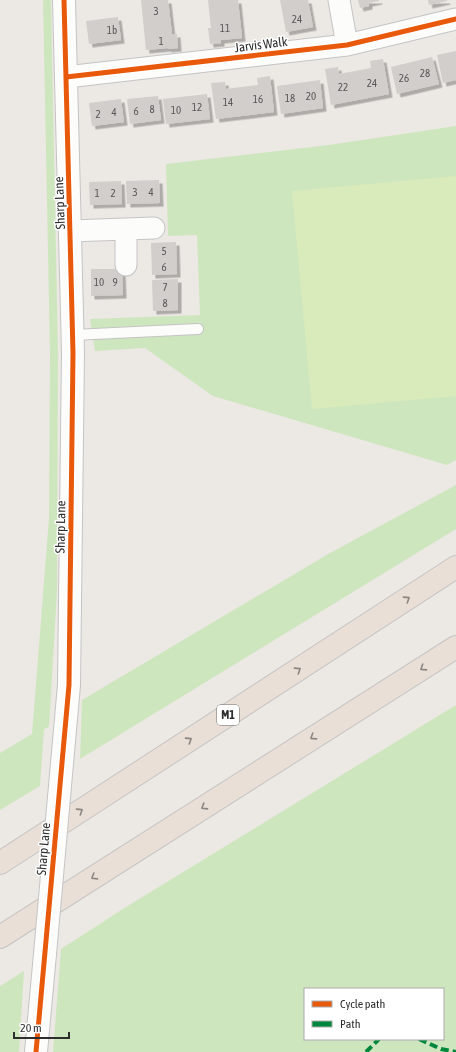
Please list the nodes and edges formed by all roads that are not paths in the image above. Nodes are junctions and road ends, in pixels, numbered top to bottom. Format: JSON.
{"nodes":[{"id":1,"x":64,"y":0,"type":"edge"},
{"id":2,"x":339,"y":0,"type":"edge"},
{"id":3,"x":456,"y":19,"type":"edge"},
{"id":4,"x":347,"y":45,"type":"junction"},
{"id":5,"x":66,"y":77,"type":"junction"},
{"id":6,"x":154,"y":228,"type":"dead end"},
{"id":7,"x":126,"y":229,"type":"junction"},
{"id":8,"x":70,"y":231,"type":"junction"},
{"id":9,"x":126,"y":265,"type":"dead end"},
{"id":10,"x":198,"y":329,"type":"dead end"},
{"id":11,"x":73,"y":335,"type":"junction"},
{"id":12,"x":456,"y":567,"type":"edge"},
{"id":13,"x":456,"y":647,"type":"edge"},
{"id":14,"x":0,"y":863,"type":"edge"},
{"id":15,"x":0,"y":937,"type":"edge"},
{"id":16,"x":36,"y":1052,"type":"edge"}],
"edges":[{"from":1,"to":5,"type":"street","name":"Sharp Lane"},
{"from":2,"to":4,"type":"street"},
{"from":3,"to":4,"type":"street","name":"Jarvis Walk"},
{"from":4,"to":5,"type":"street","name":"Jarvis Walk"},
{"from":5,"to":8,"type":"street","name":"Sharp Lane"},
{"from":6,"to":7,"type":"street"},
{"from":7,"to":8,"type":"street"},
{"from":7,"to":9,"type":"street"},
{"from":8,"to":11,"type":"street","name":"Sharp Lane"},
{"from":10,"to":11,"type":"lane"},
{"from":11,"to":16,"type":"street","name":"Sharp Lane","bridge":true},
{"from":14,"to":12,"type":"highway","number":"M1","one_way":true},
{"from":13,"to":15,"type":"highway","one_way":true}]}
